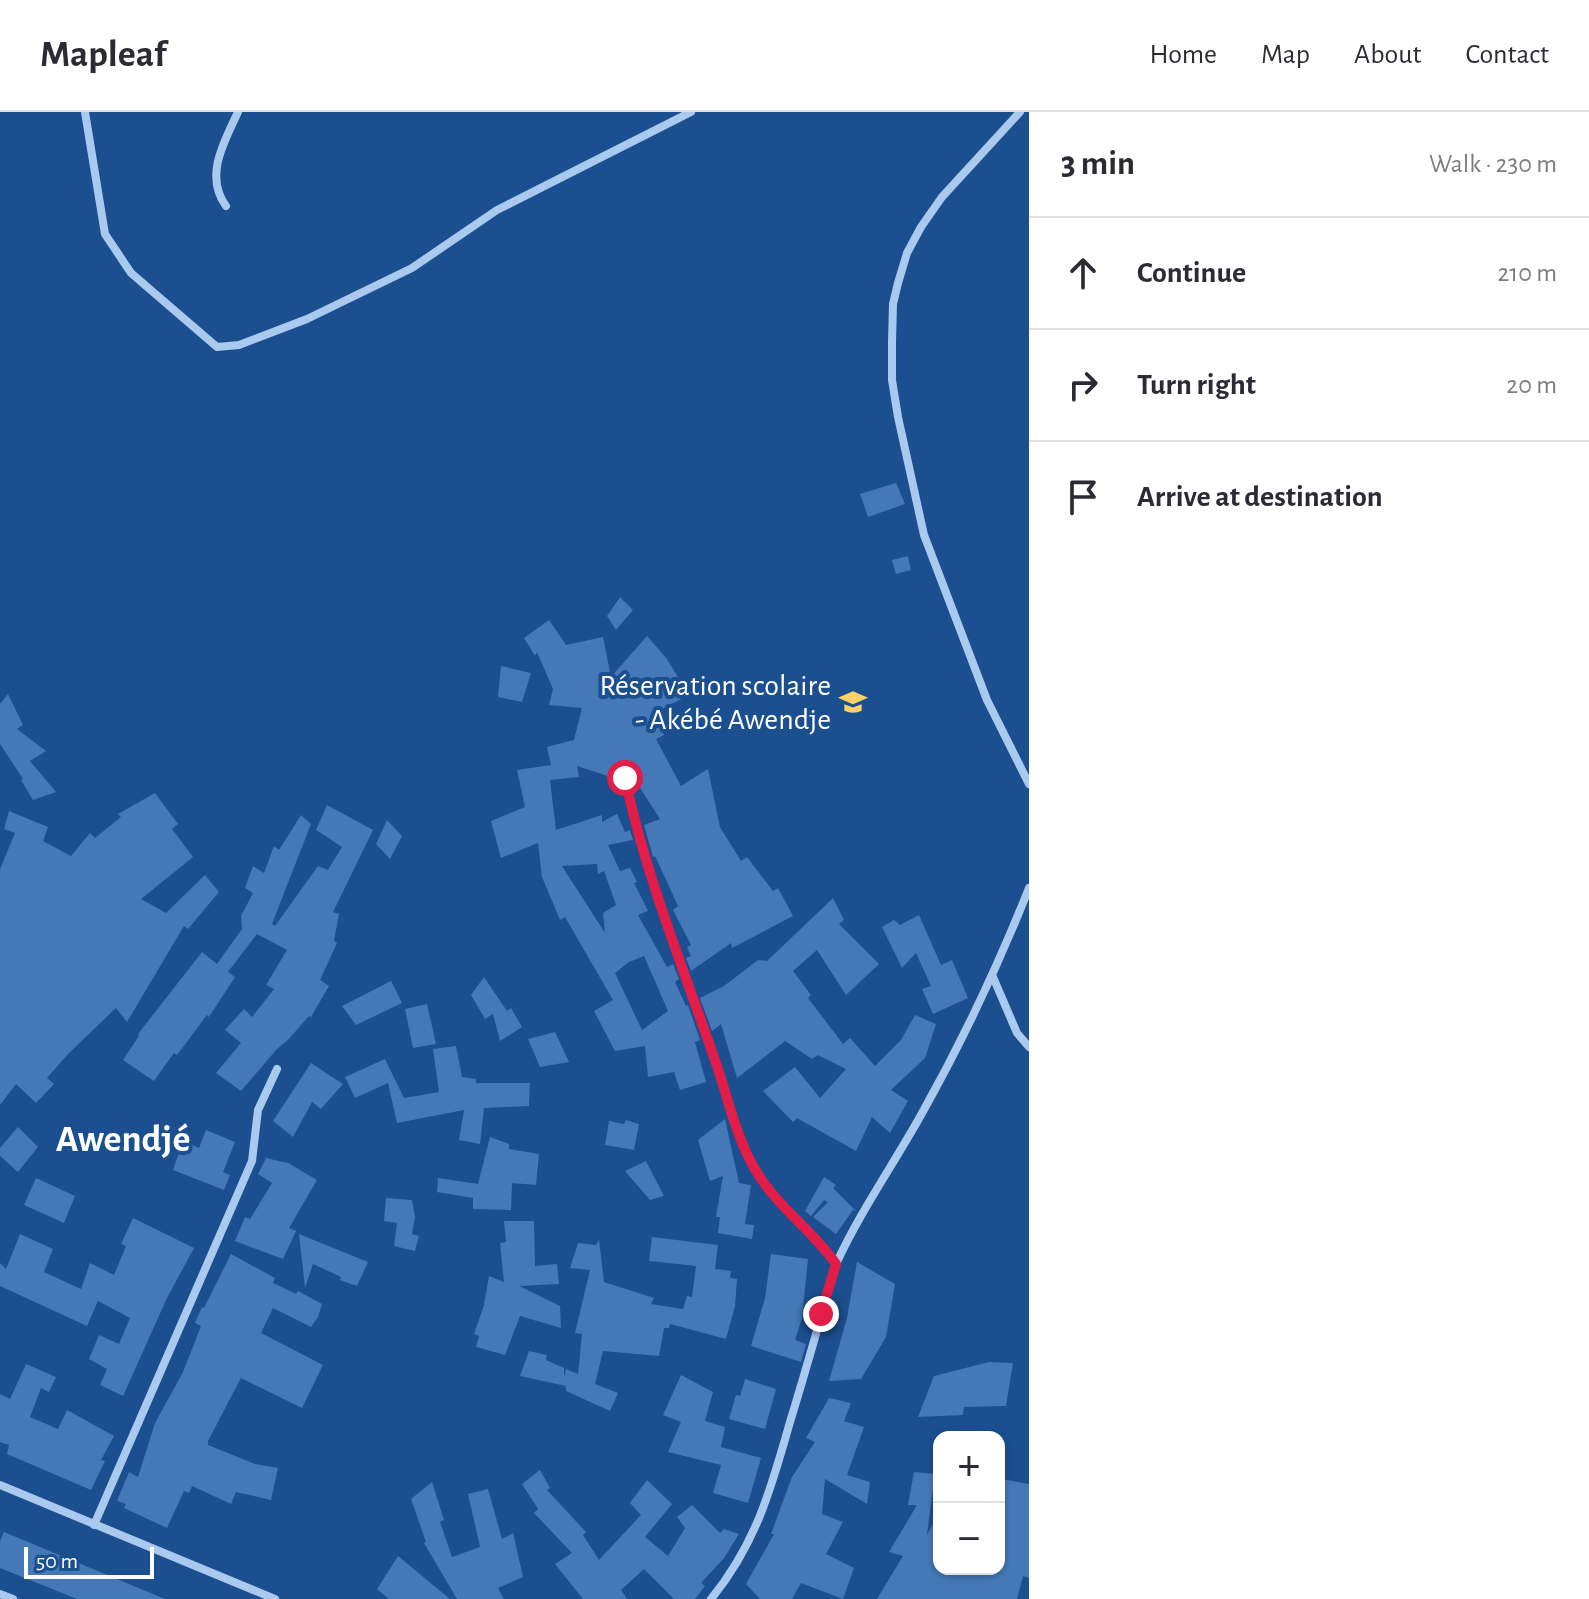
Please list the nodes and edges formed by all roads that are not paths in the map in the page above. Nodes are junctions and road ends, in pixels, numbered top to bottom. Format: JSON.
{"nodes":[{"id":1,"x":85,"y":112,"type":"edge"},
{"id":2,"x":238,"y":112,"type":"edge"},
{"id":3,"x":691,"y":112,"type":"edge"},
{"id":4,"x":1020,"y":112,"type":"edge"},
{"id":5,"x":226,"y":206,"type":"dead end"},
{"id":6,"x":625,"y":778,"type":"dead end"},
{"id":7,"x":1029,"y":784,"type":"edge"},
{"id":8,"x":1029,"y":888,"type":"edge"},
{"id":9,"x":993,"y":977,"type":"junction"},
{"id":10,"x":1029,"y":1047,"type":"edge"},
{"id":11,"x":277,"y":1069,"type":"dead end"},
{"id":12,"x":836,"y":1264,"type":"junction"},
{"id":13,"x":0,"y":1485,"type":"edge"},
{"id":14,"x":94,"y":1525,"type":"junction"},
{"id":15,"x":0,"y":1594,"type":"edge"},
{"id":16,"x":13,"y":1599,"type":"edge"},
{"id":17,"x":275,"y":1599,"type":"edge"},
{"id":18,"x":711,"y":1599,"type":"edge"}],
"edges":[{"from":1,"to":3,"type":"street"},
{"from":2,"to":5,"type":"street"},
{"from":4,"to":7,"type":"street"},
{"from":6,"to":12,"type":"street"},
{"from":8,"to":9,"type":"street"},
{"from":9,"to":10,"type":"street"},
{"from":9,"to":12,"type":"street"},
{"from":11,"to":14,"type":"street"},
{"from":12,"to":18,"type":"street"},
{"from":13,"to":14,"type":"street"},
{"from":14,"to":17,"type":"street"},
{"from":15,"to":16,"type":"street"}]}
